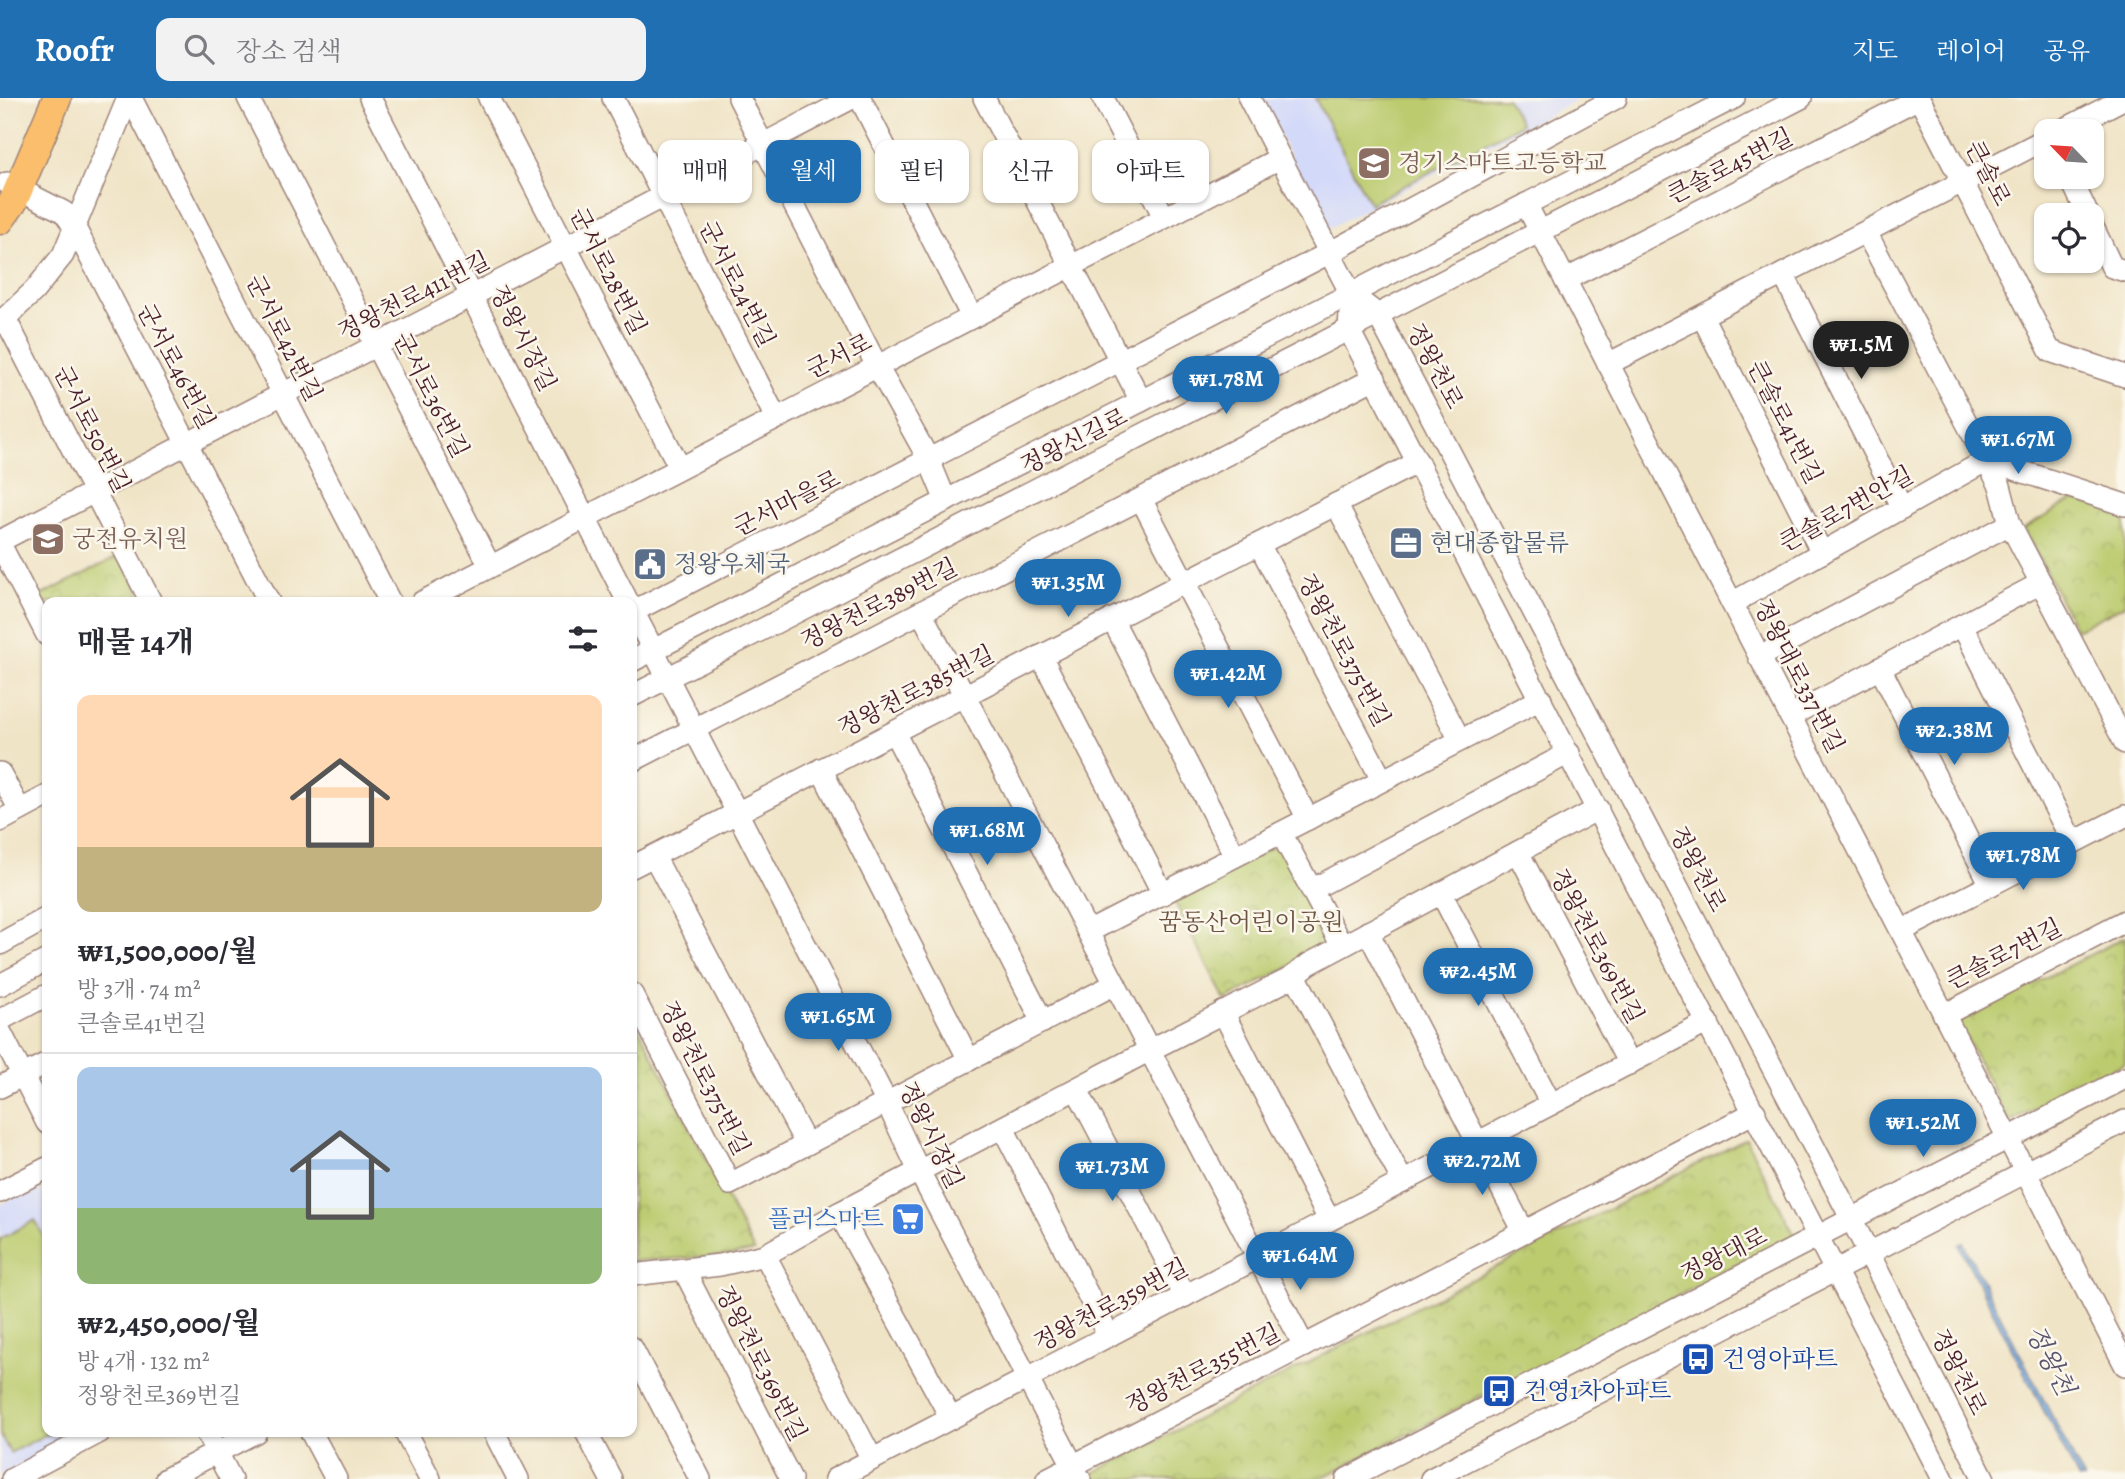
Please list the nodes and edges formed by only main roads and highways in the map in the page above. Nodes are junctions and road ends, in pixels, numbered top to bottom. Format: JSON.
{"nodes":[{"id":1,"x":45,"y":98,"type":"edge"},
{"id":2,"x":57,"y":98,"type":"edge"},
{"id":3,"x":9,"y":190,"type":"edge"},
{"id":4,"x":0,"y":220,"type":"edge"}],
"edges":[{"from":1,"to":3,"type":"main road"},
{"from":2,"to":3,"type":"main road"},
{"from":3,"to":4,"type":"main road"}]}
